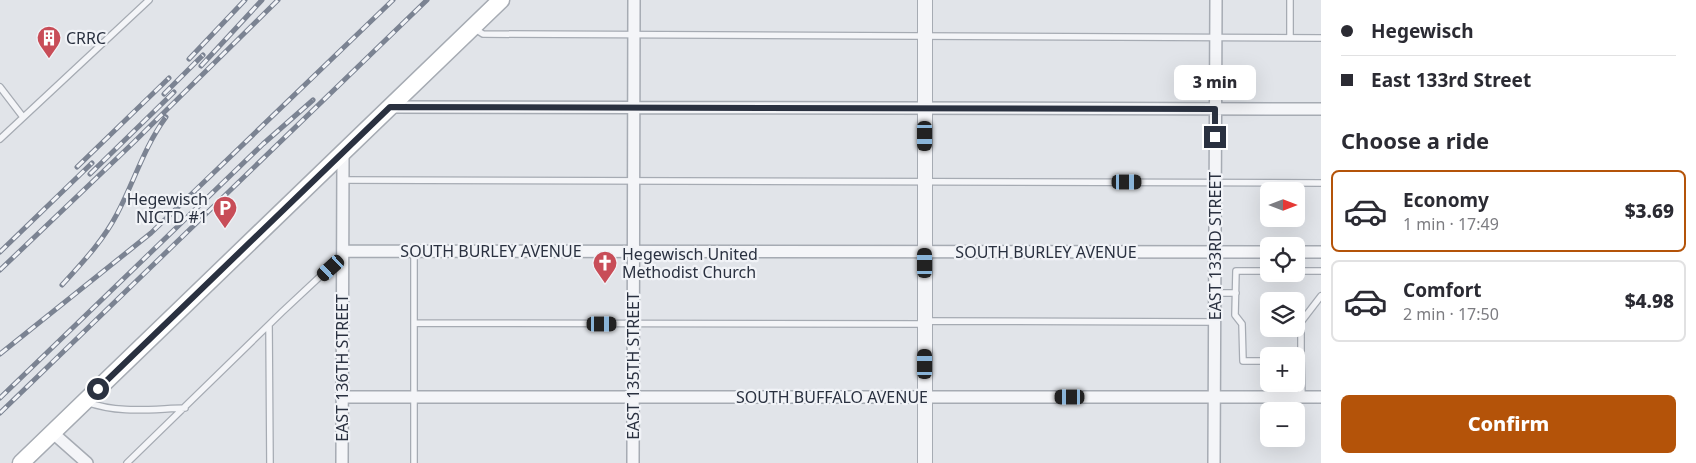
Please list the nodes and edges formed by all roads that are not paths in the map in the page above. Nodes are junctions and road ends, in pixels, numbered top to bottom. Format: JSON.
{"nodes":[{"id":1,"x":149,"y":0,"type":"edge"},
{"id":2,"x":500,"y":0,"type":"edge"},
{"id":3,"x":634,"y":0,"type":"edge"},
{"id":4,"x":925,"y":0,"type":"edge"},
{"id":5,"x":1216,"y":0,"type":"edge"},
{"id":6,"x":1290,"y":0,"type":"edge"},
{"id":7,"x":472,"y":27,"type":"junction"},
{"id":8,"x":634,"y":35,"type":"junction"},
{"id":9,"x":925,"y":36,"type":"junction"},
{"id":10,"x":1216,"y":37,"type":"junction"},
{"id":11,"x":1290,"y":38,"type":"junction"},
{"id":12,"x":1321,"y":38,"type":"edge"},
{"id":13,"x":0,"y":87,"type":"edge"},
{"id":14,"x":390,"y":107,"type":"junction"},
{"id":15,"x":634,"y":108,"type":"junction"},
{"id":16,"x":925,"y":109,"type":"junction"},
{"id":17,"x":1215,"y":109,"type":"junction"},
{"id":18,"x":1321,"y":109,"type":"edge"},
{"id":19,"x":23,"y":118,"type":"junction"},
{"id":20,"x":0,"y":139,"type":"edge"},
{"id":21,"x":343,"y":153,"type":"junction"},
{"id":22,"x":342,"y":180,"type":"junction"},
{"id":23,"x":634,"y":181,"type":"junction"},
{"id":24,"x":925,"y":182,"type":"junction"},
{"id":25,"x":1215,"y":182,"type":"junction"},
{"id":26,"x":1321,"y":183,"type":"edge"},
{"id":27,"x":414,"y":251,"type":"junction"},
{"id":28,"x":633,"y":251,"type":"junction"},
{"id":29,"x":925,"y":252,"type":"junction"},
{"id":30,"x":1215,"y":252,"type":"junction"},
{"id":31,"x":1260,"y":252,"type":"edge"},
{"id":32,"x":1305,"y":252,"type":"edge"},
{"id":33,"x":1321,"y":252,"type":"edge"},
{"id":34,"x":342,"y":253,"type":"junction"},
{"id":35,"x":1260,"y":271,"type":"edge"},
{"id":36,"x":1305,"y":271,"type":"edge"},
{"id":37,"x":1321,"y":271,"type":"edge"},
{"id":38,"x":1215,"y":293,"type":"junction"},
{"id":39,"x":1236,"y":293,"type":"junction"},
{"id":40,"x":1321,"y":296,"type":"edge"},
{"id":41,"x":925,"y":322,"type":"junction"},
{"id":42,"x":1215,"y":322,"type":"junction"},
{"id":43,"x":414,"y":323,"type":"junction"},
{"id":44,"x":633,"y":324,"type":"junction"},
{"id":45,"x":270,"y":325,"type":"junction"},
{"id":46,"x":1300,"y":347,"type":"edge"},
{"id":47,"x":1260,"y":361,"type":"edge"},
{"id":48,"x":1302,"y":392,"type":"edge"},
{"id":49,"x":414,"y":396,"type":"junction"},
{"id":50,"x":342,"y":397,"type":"junction"},
{"id":51,"x":633,"y":397,"type":"junction"},
{"id":52,"x":925,"y":397,"type":"junction"},
{"id":53,"x":1214,"y":397,"type":"junction"},
{"id":54,"x":1302,"y":397,"type":"junction"},
{"id":55,"x":1321,"y":397,"type":"edge"},
{"id":56,"x":84,"y":402,"type":"junction"},
{"id":57,"x":185,"y":408,"type":"junction"},
{"id":58,"x":53,"y":433,"type":"junction"},
{"id":59,"x":21,"y":463,"type":"edge"},
{"id":60,"x":87,"y":463,"type":"edge"},
{"id":61,"x":127,"y":463,"type":"edge"},
{"id":62,"x":270,"y":463,"type":"edge"},
{"id":63,"x":342,"y":463,"type":"edge"},
{"id":64,"x":414,"y":463,"type":"edge"},
{"id":65,"x":633,"y":463,"type":"edge"},
{"id":66,"x":924,"y":463,"type":"edge"},
{"id":67,"x":1214,"y":463,"type":"edge"}],
"edges":[{"from":1,"to":19,"type":"lane"},
{"from":2,"to":7,"type":"main road"},
{"from":3,"to":8,"type":"street","name":"EAST 135TH STREET"},
{"from":4,"to":9,"type":"street"},
{"from":5,"to":10,"type":"street","name":"EAST 133RD STREET"},
{"from":6,"to":11,"type":"lane"},
{"from":7,"to":8,"type":"lane"},
{"from":7,"to":14,"type":"main road"},
{"from":8,"to":9,"type":"lane"},
{"from":8,"to":15,"type":"street","name":"EAST 135TH STREET"},
{"from":9,"to":10,"type":"lane"},
{"from":9,"to":16,"type":"street"},
{"from":10,"to":11,"type":"lane"},
{"from":10,"to":17,"type":"street","name":"EAST 133RD STREET"},
{"from":11,"to":12,"type":"lane"},
{"from":13,"to":19,"type":"lane"},
{"from":14,"to":15,"type":"street"},
{"from":14,"to":21,"type":"main road"},
{"from":15,"to":16,"type":"street"},
{"from":15,"to":23,"type":"street","name":"EAST 135TH STREET"},
{"from":16,"to":17,"type":"street"},
{"from":16,"to":24,"type":"street"},
{"from":17,"to":18,"type":"street"},
{"from":17,"to":25,"type":"street","name":"EAST 133RD STREET"},
{"from":19,"to":20,"type":"lane"},
{"from":21,"to":22,"type":"street","name":"EAST 136TH STREET"},
{"from":21,"to":56,"type":"main road"},
{"from":22,"to":23,"type":"lane"},
{"from":22,"to":34,"type":"street","name":"EAST 136TH STREET"},
{"from":23,"to":24,"type":"lane"},
{"from":23,"to":28,"type":"street","name":"EAST 135TH STREET"},
{"from":24,"to":25,"type":"lane"},
{"from":24,"to":29,"type":"street"},
{"from":25,"to":26,"type":"lane"},
{"from":25,"to":30,"type":"street","name":"EAST 133RD STREET"},
{"from":27,"to":28,"type":"street","name":"SOUTH BURLEY AVENUE"},
{"from":27,"to":34,"type":"street","name":"SOUTH BURLEY AVENUE"},
{"from":27,"to":43,"type":"lane"},
{"from":28,"to":29,"type":"street","name":"SOUTH BURLEY AVENUE"},
{"from":28,"to":44,"type":"street","name":"EAST 135TH STREET"},
{"from":29,"to":30,"type":"street","name":"SOUTH BURLEY AVENUE"},
{"from":29,"to":41,"type":"street"},
{"from":30,"to":31,"type":"street","name":"SOUTH BURLEY AVENUE"},
{"from":30,"to":38,"type":"street","name":"EAST 133RD STREET"},
{"from":32,"to":33,"type":"street"},
{"from":34,"to":45,"type":"lane"},
{"from":34,"to":50,"type":"street","name":"EAST 136TH STREET"},
{"from":35,"to":39,"type":"lane"},
{"from":36,"to":37,"type":"lane"},
{"from":38,"to":39,"type":"lane"},
{"from":38,"to":42,"type":"street","name":"EAST 133RD STREET"},
{"from":39,"to":47,"type":"lane"},
{"from":40,"to":46,"type":"lane"},
{"from":41,"to":42,"type":"lane"},
{"from":41,"to":44,"type":"lane"},
{"from":41,"to":52,"type":"street"},
{"from":42,"to":53,"type":"street","name":"EAST 133RD STREET"},
{"from":43,"to":44,"type":"lane"},
{"from":43,"to":49,"type":"lane"},
{"from":44,"to":51,"type":"street","name":"EAST 135TH STREET"},
{"from":45,"to":57,"type":"lane"},
{"from":45,"to":62,"type":"lane"},
{"from":48,"to":54,"type":"lane"},
{"from":49,"to":50,"type":"street","name":"SOUTH BUFFALO AVENUE"},
{"from":49,"to":51,"type":"street","name":"SOUTH BUFFALO AVENUE"},
{"from":49,"to":64,"type":"lane"},
{"from":50,"to":63,"type":"street","name":"EAST 136TH STREET"},
{"from":51,"to":52,"type":"street","name":"SOUTH BUFFALO AVENUE"},
{"from":51,"to":65,"type":"street","name":"EAST 135TH STREET"},
{"from":52,"to":53,"type":"street","name":"SOUTH BUFFALO AVENUE"},
{"from":52,"to":66,"type":"street"},
{"from":53,"to":54,"type":"street","name":"SOUTH BUFFALO AVENUE"},
{"from":53,"to":67,"type":"street","name":"EAST 133RD STREET"},
{"from":54,"to":55,"type":"street","name":"SOUTH BUFFALO AVENUE"},
{"from":56,"to":57,"type":"lane"},
{"from":56,"to":58,"type":"main road"},
{"from":57,"to":61,"type":"lane"},
{"from":58,"to":59,"type":"main road"},
{"from":58,"to":60,"type":"street"}]}
